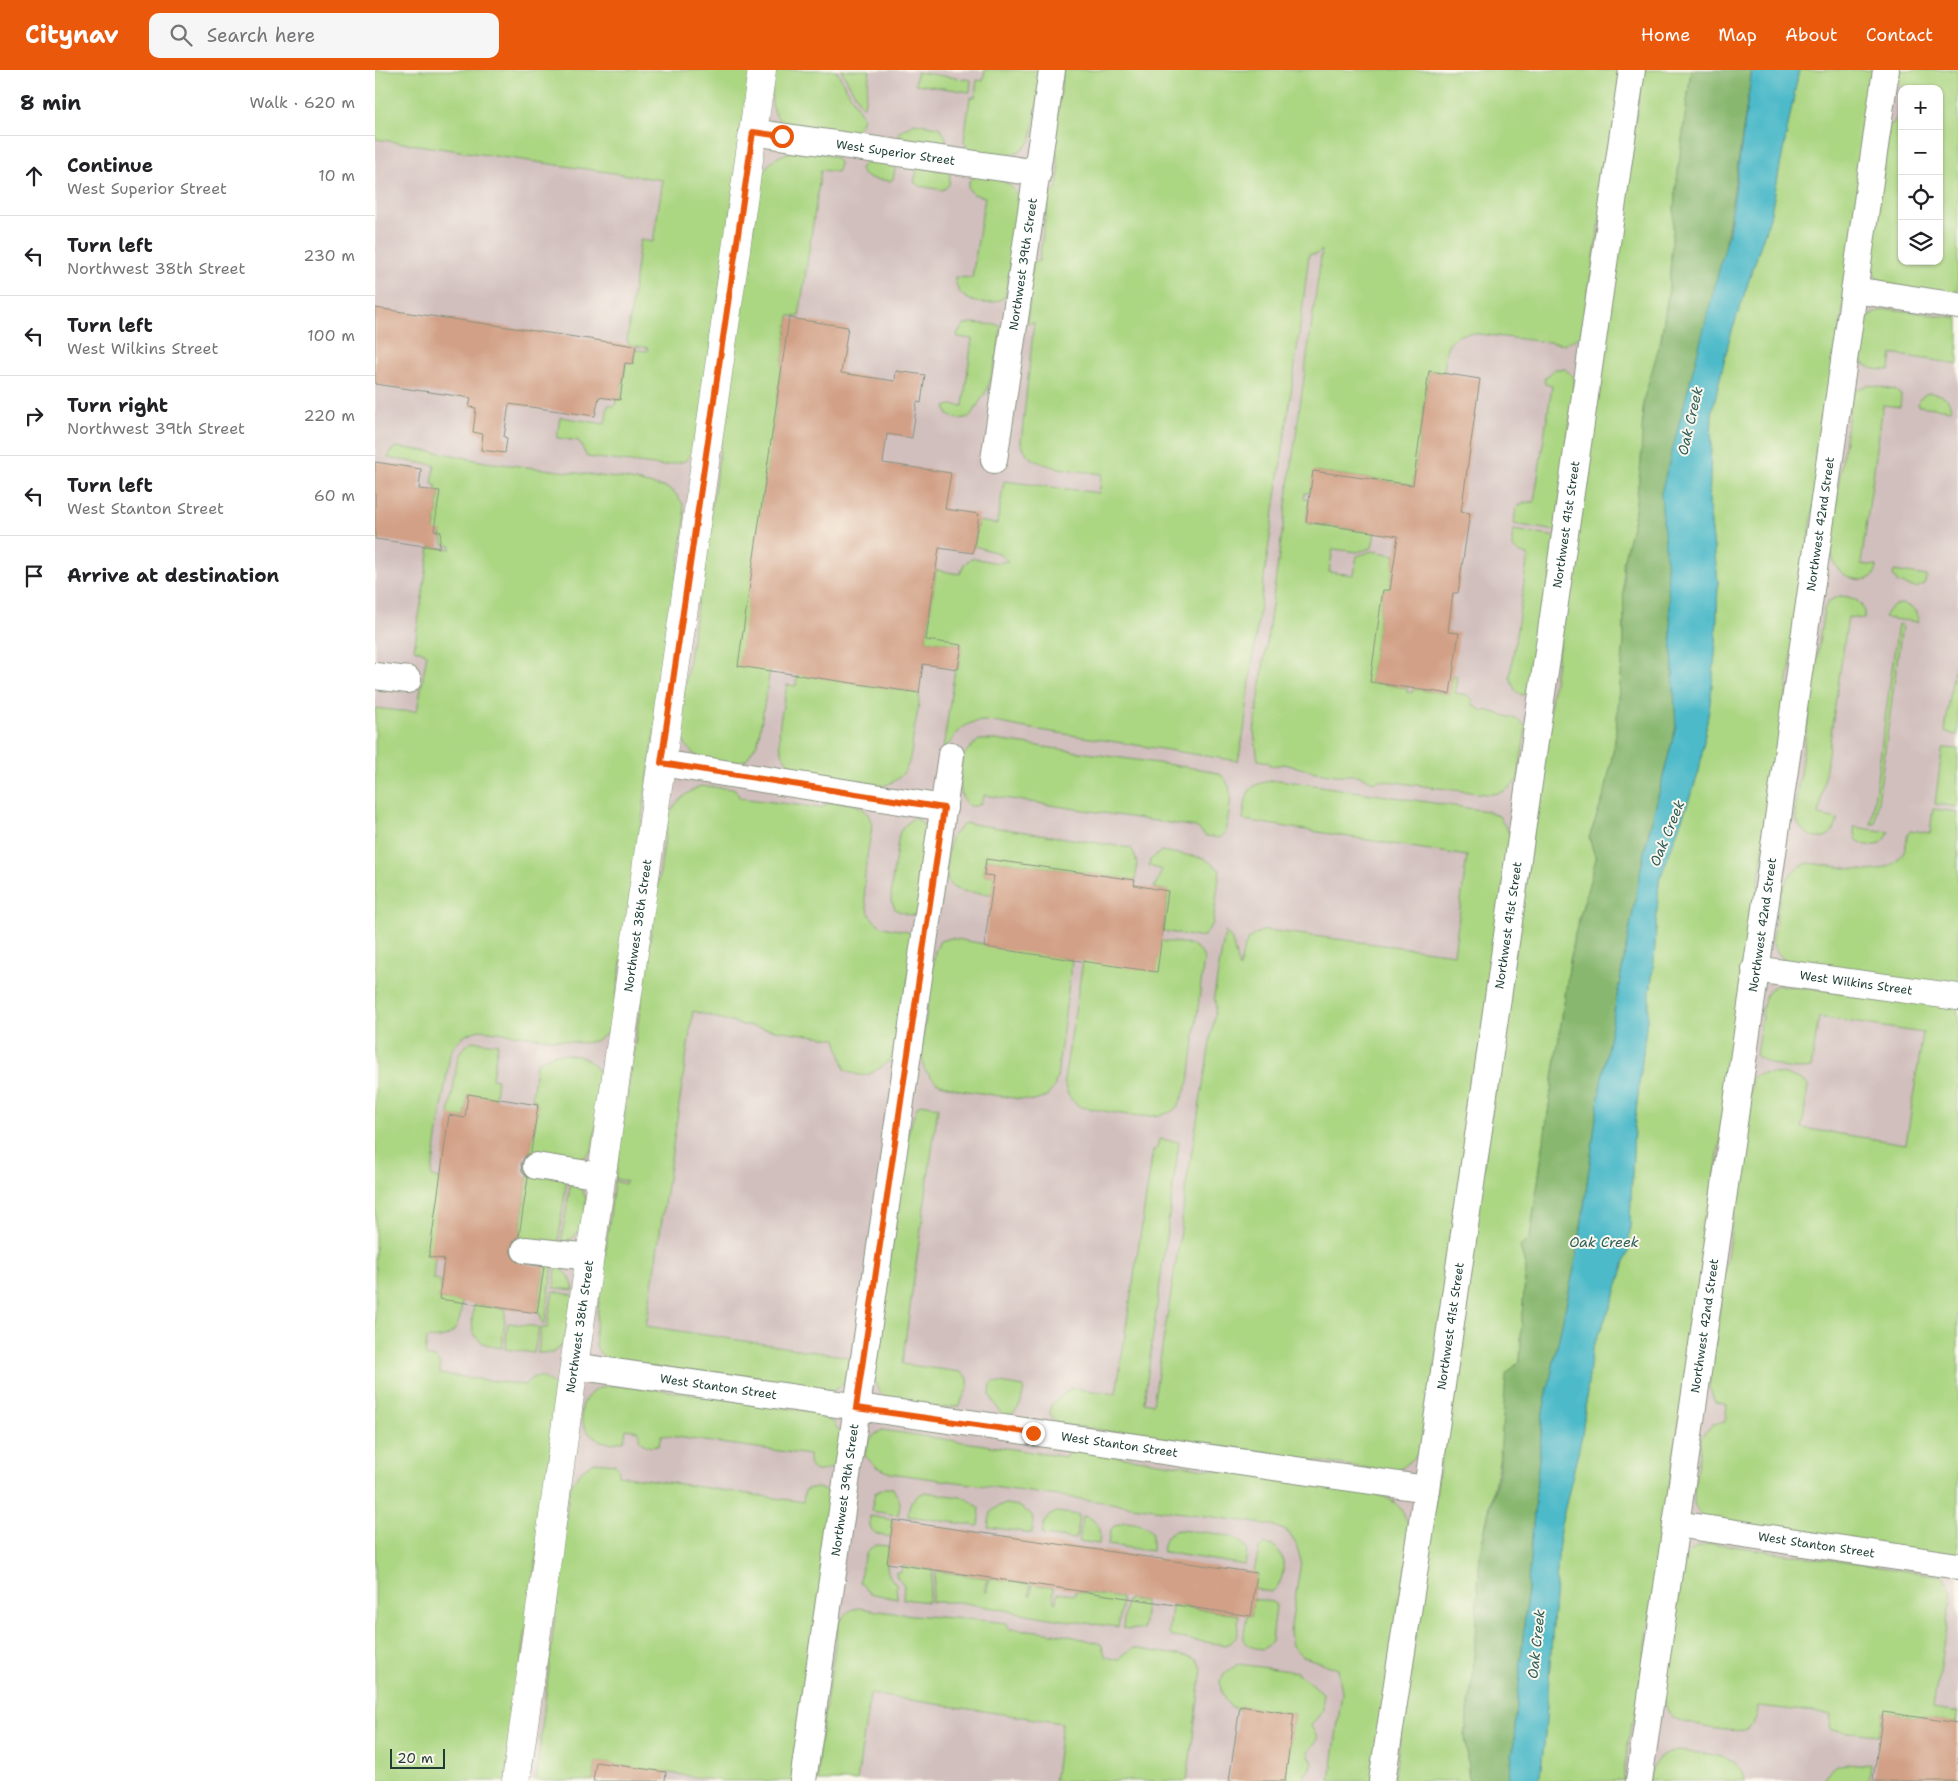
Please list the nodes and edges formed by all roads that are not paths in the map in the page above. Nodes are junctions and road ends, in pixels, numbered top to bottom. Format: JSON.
{"nodes":[{"id":1,"x":762,"y":70,"type":"edge"},
{"id":2,"x":1052,"y":70,"type":"edge"},
{"id":3,"x":1632,"y":70,"type":"edge"},
{"id":4,"x":1886,"y":70,"type":"edge"},
{"id":5,"x":753,"y":132,"type":"junction"},
{"id":6,"x":1038,"y":172,"type":"junction"},
{"id":7,"x":1854,"y":290,"type":"junction"},
{"id":8,"x":1958,"y":306,"type":"edge"},
{"id":9,"x":994,"y":460,"type":"dead end"},
{"id":10,"x":375,"y":676,"type":"edge"},
{"id":11,"x":408,"y":680,"type":"dead end"},
{"id":12,"x":951,"y":754,"type":"dead end"},
{"id":13,"x":661,"y":763,"type":"junction"},
{"id":14,"x":944,"y":808,"type":"junction"},
{"id":15,"x":1755,"y":969,"type":"junction"},
{"id":16,"x":1958,"y":997,"type":"edge"},
{"id":17,"x":537,"y":1166,"type":"dead end"},
{"id":18,"x":601,"y":1176,"type":"junction"},
{"id":19,"x":525,"y":1250,"type":"dead end"},
{"id":20,"x":590,"y":1257,"type":"junction"},
{"id":21,"x":574,"y":1366,"type":"junction"},
{"id":22,"x":856,"y":1408,"type":"junction"},
{"id":23,"x":1427,"y":1489,"type":"junction"},
{"id":24,"x":1676,"y":1524,"type":"junction"},
{"id":25,"x":1958,"y":1566,"type":"edge"},
{"id":26,"x":516,"y":1781,"type":"edge"},
{"id":27,"x":803,"y":1781,"type":"edge"},
{"id":28,"x":1382,"y":1781,"type":"edge"},
{"id":29,"x":1639,"y":1781,"type":"edge"}],
"edges":[{"from":1,"to":5,"type":"main road","name":"Northwest 38th Street"},
{"from":2,"to":6,"type":"street","name":"Northwest 39th Street"},
{"from":3,"to":23,"type":"street","name":"Northwest 41st Street"},
{"from":4,"to":7,"type":"street","name":"Northwest 42nd Street"},
{"from":5,"to":6,"type":"street","name":"West Superior Street"},
{"from":5,"to":13,"type":"main road","name":"Northwest 38th Street"},
{"from":6,"to":9,"type":"street","name":"Northwest 39th Street"},
{"from":7,"to":8,"type":"street"},
{"from":7,"to":15,"type":"street","name":"Northwest 42nd Street"},
{"from":10,"to":11,"type":"street"},
{"from":12,"to":14,"type":"street","name":"Northwest 39th Street"},
{"from":13,"to":14,"type":"street"},
{"from":13,"to":18,"type":"main road","name":"Northwest 38th Street"},
{"from":14,"to":22,"type":"street","name":"Northwest 39th Street"},
{"from":15,"to":16,"type":"street","name":"West Wilkins Street"},
{"from":15,"to":24,"type":"street","name":"Northwest 42nd Street"},
{"from":17,"to":18,"type":"street"},
{"from":18,"to":20,"type":"main road","name":"Northwest 38th Street"},
{"from":19,"to":20,"type":"street"},
{"from":20,"to":21,"type":"main road","name":"Northwest 38th Street"},
{"from":21,"to":22,"type":"street","name":"West Stanton Street"},
{"from":21,"to":26,"type":"main road","name":"Northwest 38th Street"},
{"from":22,"to":23,"type":"street","name":"West Stanton Street"},
{"from":22,"to":27,"type":"street","name":"Northwest 39th Street"},
{"from":23,"to":28,"type":"street","name":"Northwest 41st Street"},
{"from":24,"to":25,"type":"street","name":"West Stanton Street"},
{"from":24,"to":29,"type":"street","name":"Northwest 42nd Street"}]}
